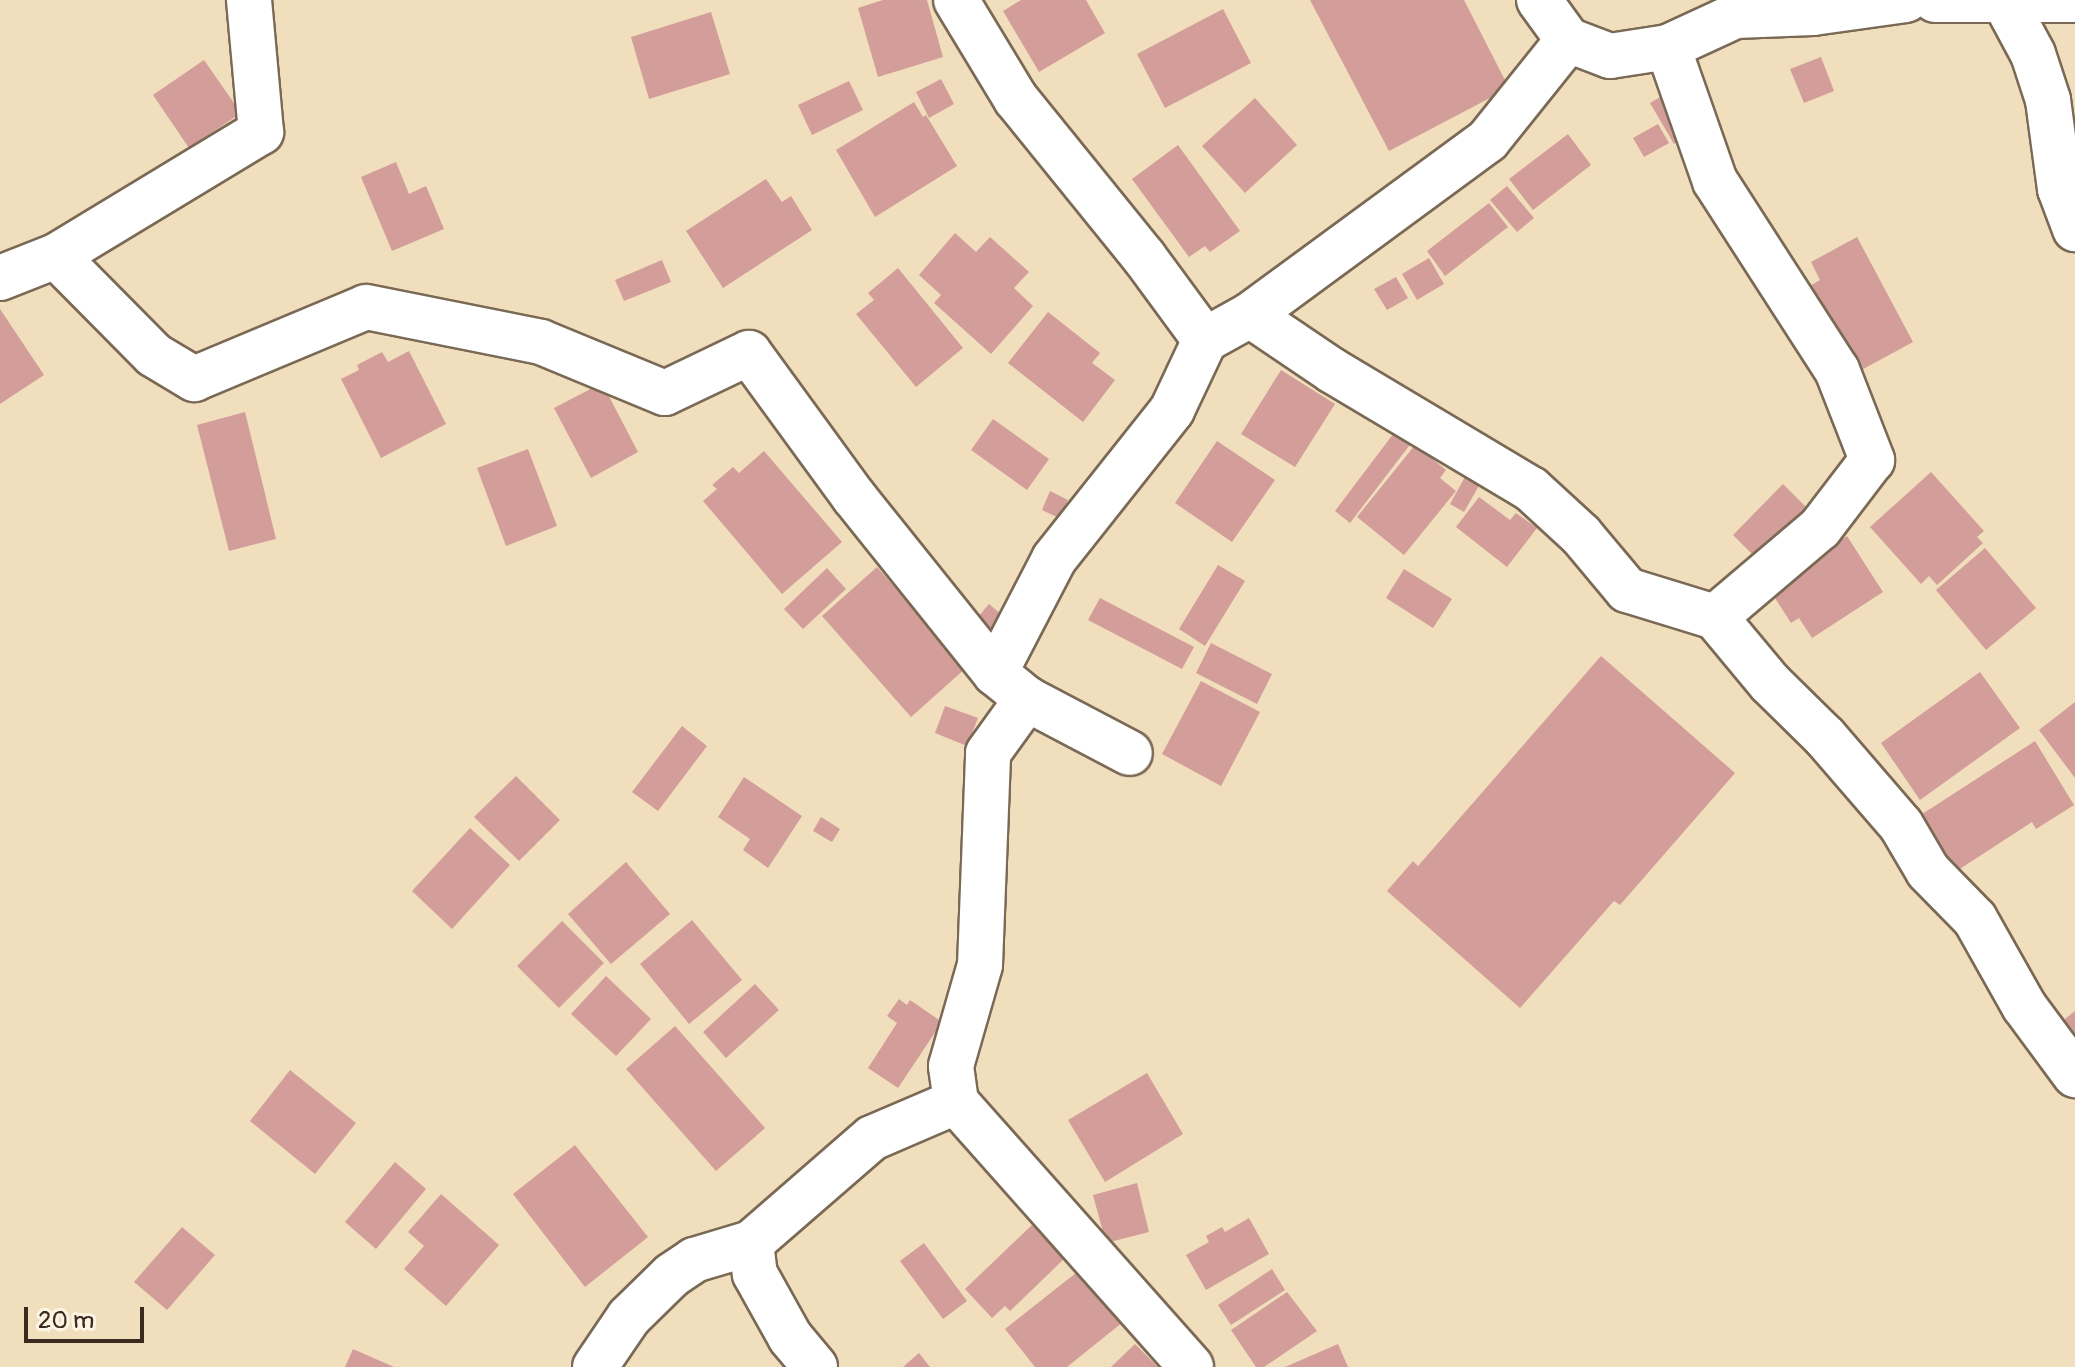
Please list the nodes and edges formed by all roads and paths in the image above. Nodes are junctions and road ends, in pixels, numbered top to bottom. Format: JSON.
{"nodes":[{"id":1,"x":249,"y":0,"type":"edge"},
{"id":2,"x":956,"y":0,"type":"edge"},
{"id":3,"x":1539,"y":0,"type":"edge"},
{"id":4,"x":1906,"y":0,"type":"edge"},
{"id":5,"x":1935,"y":0,"type":"edge"},
{"id":6,"x":2075,"y":0,"type":"edge"},
{"id":7,"x":1994,"y":1,"type":"edge"},
{"id":8,"x":1568,"y":40,"type":"junction"},
{"id":9,"x":1668,"y":47,"type":"junction"},
{"id":10,"x":2075,"y":229,"type":"edge"},
{"id":11,"x":56,"y":256,"type":"junction"},
{"id":12,"x":0,"y":278,"type":"edge"},
{"id":13,"x":1250,"y":315,"type":"junction"},
{"id":14,"x":1205,"y":340,"type":"junction"},
{"id":15,"x":1715,"y":617,"type":"junction"},
{"id":16,"x":1011,"y":686,"type":"junction"},
{"id":17,"x":1130,"y":753,"type":"dead end"},
{"id":18,"x":2075,"y":1075,"type":"edge"},
{"id":19,"x":956,"y":1102,"type":"junction"},
{"id":20,"x":751,"y":1243,"type":"junction"},
{"id":21,"x":595,"y":1367,"type":"edge"},
{"id":22,"x":815,"y":1367,"type":"edge"},
{"id":23,"x":1191,"y":1367,"type":"edge"}],
"edges":[{"from":1,"to":11,"type":"street"},
{"from":2,"to":14,"type":"street"},
{"from":3,"to":8,"type":"street"},
{"from":4,"to":9,"type":"street"},
{"from":5,"to":7,"type":"street"},
{"from":6,"to":7,"type":"street"},
{"from":7,"to":10,"type":"street"},
{"from":8,"to":9,"type":"street"},
{"from":8,"to":13,"type":"street"},
{"from":9,"to":15,"type":"street"},
{"from":11,"to":12,"type":"street"},
{"from":11,"to":16,"type":"street"},
{"from":13,"to":14,"type":"street"},
{"from":13,"to":15,"type":"street"},
{"from":14,"to":16,"type":"street"},
{"from":15,"to":18,"type":"street"},
{"from":16,"to":17,"type":"street"},
{"from":16,"to":19,"type":"street"},
{"from":19,"to":20,"type":"street"},
{"from":19,"to":23,"type":"street"},
{"from":20,"to":21,"type":"street"},
{"from":20,"to":22,"type":"street"}]}
